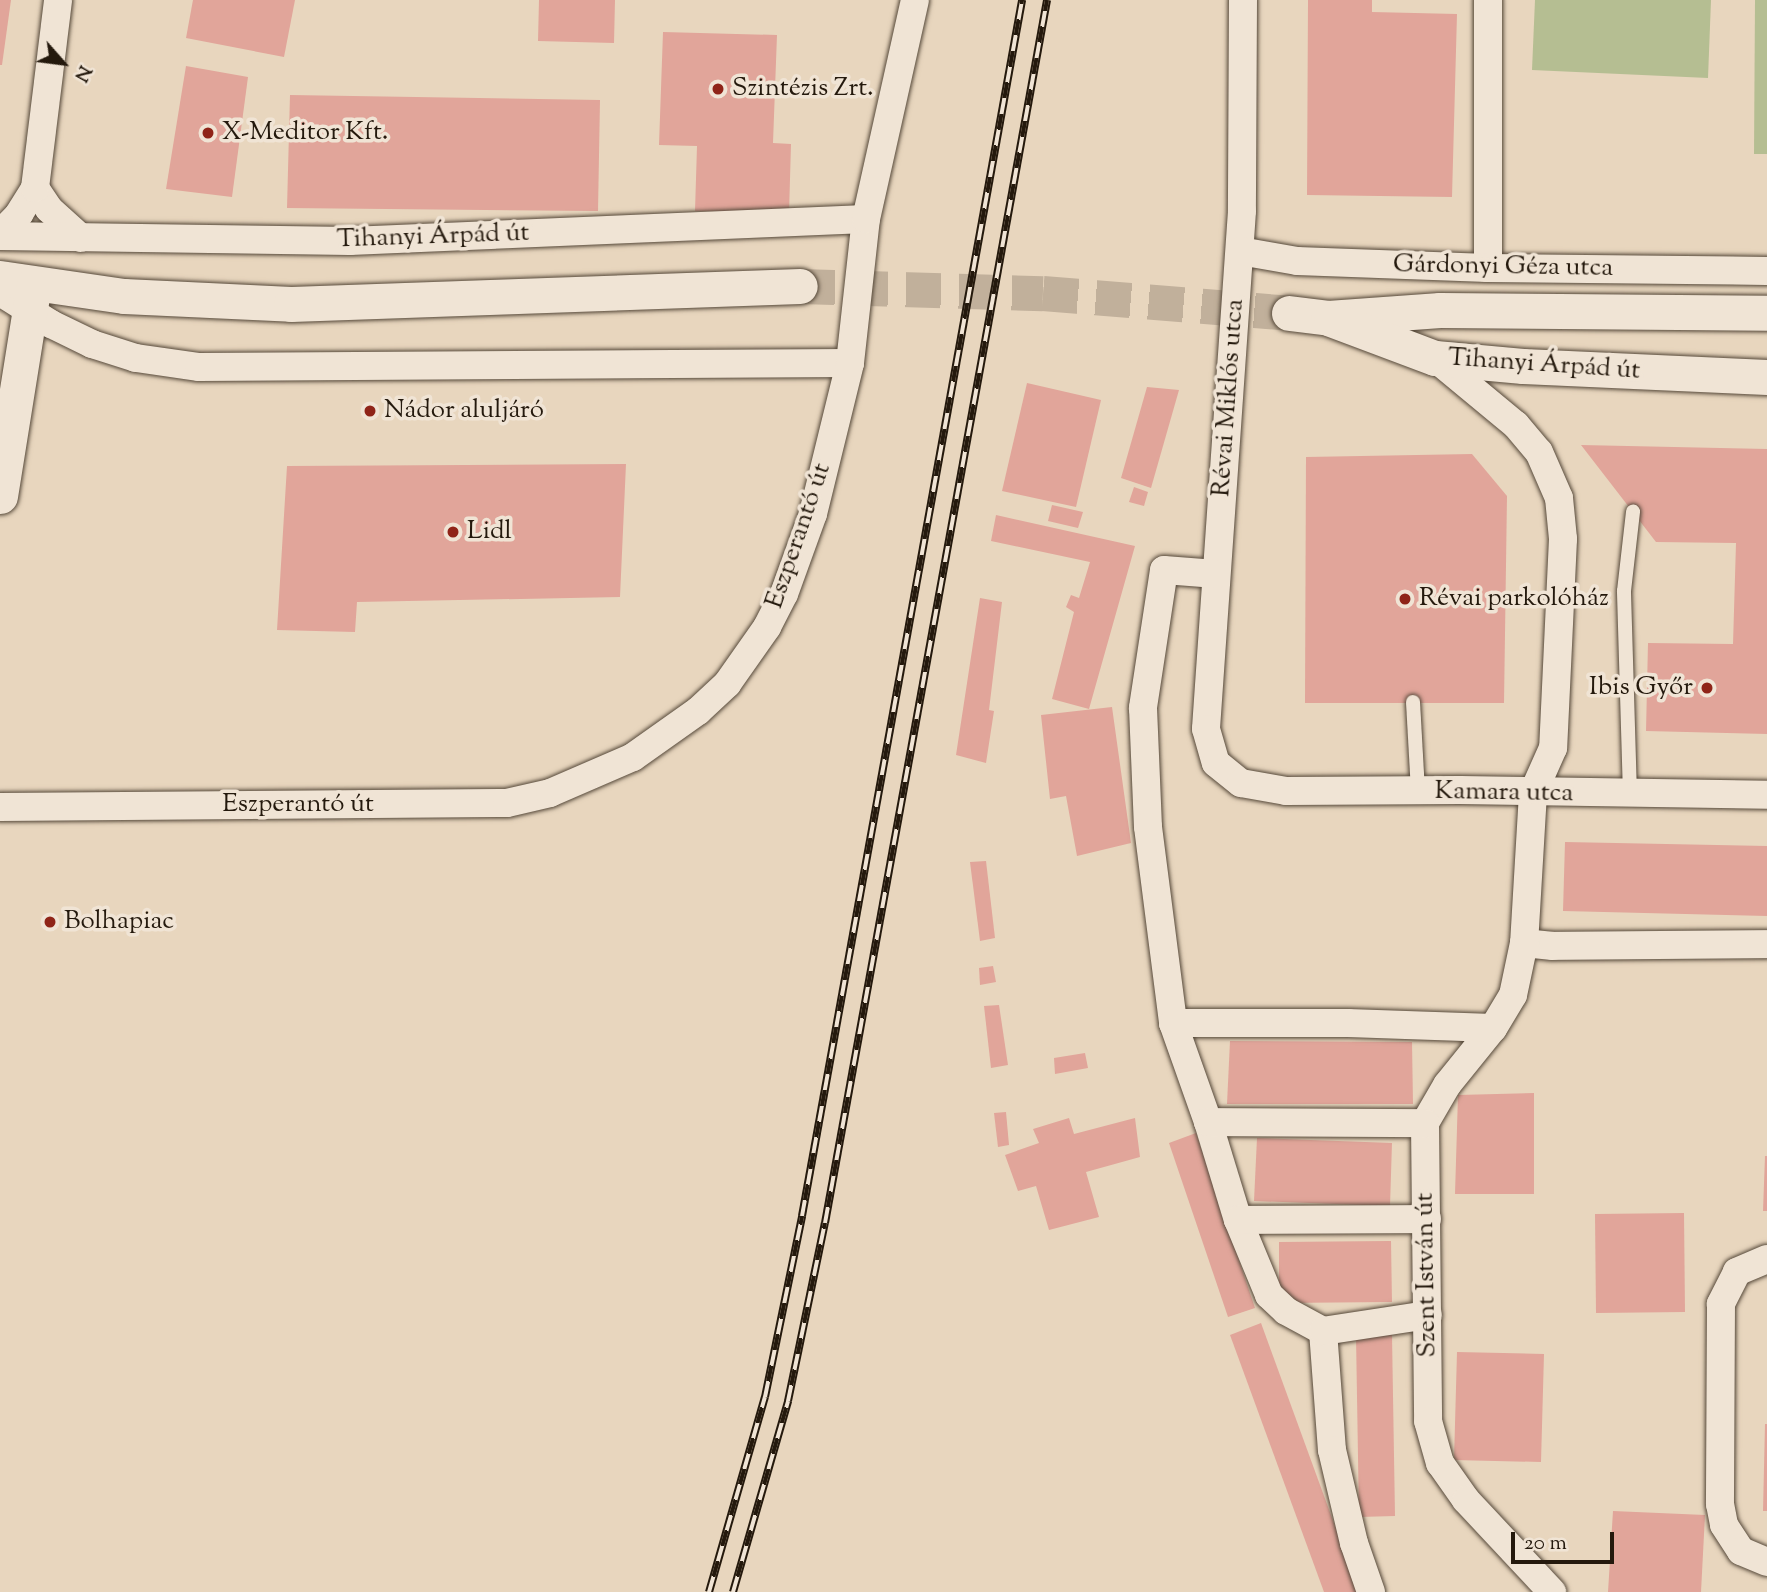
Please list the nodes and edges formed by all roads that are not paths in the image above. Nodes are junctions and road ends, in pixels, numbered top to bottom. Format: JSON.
{"nodes":[{"id":1,"x":58,"y":0,"type":"edge"},
{"id":2,"x":915,"y":0,"type":"edge"},
{"id":3,"x":1243,"y":0,"type":"edge"},
{"id":4,"x":1488,"y":0,"type":"edge"},
{"id":5,"x":35,"y":188,"type":"junction"},
{"id":6,"x":866,"y":219,"type":"junction"},
{"id":7,"x":0,"y":235,"type":"edge"},
{"id":8,"x":81,"y":238,"type":"junction"},
{"id":9,"x":1240,"y":251,"type":"junction"},
{"id":10,"x":1488,"y":268,"type":"junction"},
{"id":11,"x":1767,"y":271,"type":"edge"},
{"id":12,"x":0,"y":278,"type":"edge"},
{"id":13,"x":800,"y":286,"type":"tunnel mouth"},
{"id":14,"x":0,"y":292,"type":"edge"},
{"id":15,"x":32,"y":298,"type":"junction"},
{"id":16,"x":1289,"y":313,"type":"tunnel mouth"},
{"id":17,"x":1767,"y":313,"type":"edge"},
{"id":18,"x":1328,"y":318,"type":"junction"},
{"id":19,"x":92,"y":344,"type":"junction"},
{"id":20,"x":1435,"y":358,"type":"junction"},
{"id":21,"x":20,"y":363,"type":"junction"},
{"id":22,"x":850,"y":363,"type":"junction"},
{"id":23,"x":1767,"y":377,"type":"edge"},
{"id":24,"x":0,"y":496,"type":"edge"},
{"id":25,"x":1633,"y":513,"type":"dead end"},
{"id":26,"x":1216,"y":574,"type":"junction"},
{"id":27,"x":1413,"y":702,"type":"dead end"},
{"id":28,"x":1241,"y":783,"type":"joint"},
{"id":29,"x":1418,"y":792,"type":"junction"},
{"id":30,"x":1533,"y":793,"type":"junction"},
{"id":31,"x":1630,"y":795,"type":"junction"},
{"id":32,"x":1767,"y":795,"type":"edge"},
{"id":33,"x":0,"y":807,"type":"edge"},
{"id":34,"x":1524,"y":943,"type":"junction"},
{"id":35,"x":1767,"y":944,"type":"edge"},
{"id":36,"x":1172,"y":1024,"type":"junction"},
{"id":37,"x":1493,"y":1028,"type":"junction"},
{"id":38,"x":1209,"y":1122,"type":"junction"},
{"id":39,"x":1425,"y":1123,"type":"junction"},
{"id":40,"x":1427,"y":1219,"type":"junction"},
{"id":41,"x":1238,"y":1220,"type":"junction"},
{"id":42,"x":1767,"y":1259,"type":"edge"},
{"id":43,"x":1428,"y":1315,"type":"junction"},
{"id":44,"x":1323,"y":1331,"type":"junction"},
{"id":45,"x":1767,"y":1562,"type":"edge"},
{"id":46,"x":1371,"y":1592,"type":"edge"},
{"id":47,"x":1552,"y":1592,"type":"edge"}],
"edges":[{"from":1,"to":5,"type":"street"},
{"from":2,"to":6,"type":"street","name":"Eszperantó út"},
{"from":3,"to":9,"type":"street","name":"Révai Miklós utca"},
{"from":4,"to":10,"type":"street"},
{"from":5,"to":7,"type":"street"},
{"from":5,"to":8,"type":"street"},
{"from":6,"to":8,"type":"street","name":"Tihanyi Árpád út"},
{"from":6,"to":22,"type":"street","name":"Eszperantó út"},
{"from":7,"to":8,"type":"street","name":"Tihanyi Árpád út"},
{"from":9,"to":10,"type":"street","name":"Gárdonyi Géza utca"},
{"from":9,"to":26,"type":"street","name":"Révai Miklós utca"},
{"from":10,"to":11,"type":"street","name":"Gárdonyi Géza utca"},
{"from":12,"to":15,"type":"street"},
{"from":13,"to":15,"type":"street"},
{"from":14,"to":15,"type":"street"},
{"from":15,"to":19,"type":"street"},
{"from":15,"to":21,"type":"street"},
{"from":16,"to":18,"type":"street","name":"Tihanyi Árpád út"},
{"from":17,"to":18,"type":"street","name":"Tihanyi Árpád út"},
{"from":18,"to":20,"type":"street","name":"Tihanyi Árpád út"},
{"from":19,"to":21,"type":"street"},
{"from":19,"to":22,"type":"street"},
{"from":20,"to":23,"type":"street","name":"Tihanyi Árpád út"},
{"from":20,"to":30,"type":"street"},
{"from":21,"to":24,"type":"street"},
{"from":22,"to":33,"type":"street","name":"Eszperantó út"},
{"from":25,"to":31,"type":"lane"},
{"from":26,"to":28,"type":"street","name":"Révai Miklós utca"},
{"from":26,"to":36,"type":"street"},
{"from":27,"to":29,"type":"lane"},
{"from":28,"to":29,"type":"street","name":"Kamara utca"},
{"from":29,"to":30,"type":"street","name":"Kamara utca"},
{"from":30,"to":31,"type":"street","name":"Kamara utca"},
{"from":30,"to":34,"type":"street"},
{"from":31,"to":32,"type":"street","name":"Kamara utca"},
{"from":34,"to":35,"type":"street"},
{"from":34,"to":37,"type":"street"},
{"from":36,"to":37,"type":"street"},
{"from":36,"to":38,"type":"street"},
{"from":37,"to":39,"type":"street"},
{"from":38,"to":39,"type":"street"},
{"from":38,"to":41,"type":"street"},
{"from":39,"to":40,"type":"street","name":"Szent István út"},
{"from":40,"to":41,"type":"street"},
{"from":40,"to":43,"type":"street","name":"Szent István út"},
{"from":41,"to":44,"type":"street"},
{"from":42,"to":45,"type":"street"},
{"from":43,"to":44,"type":"street"},
{"from":43,"to":47,"type":"street","name":"Szent István út"},
{"from":44,"to":46,"type":"street"}]}
